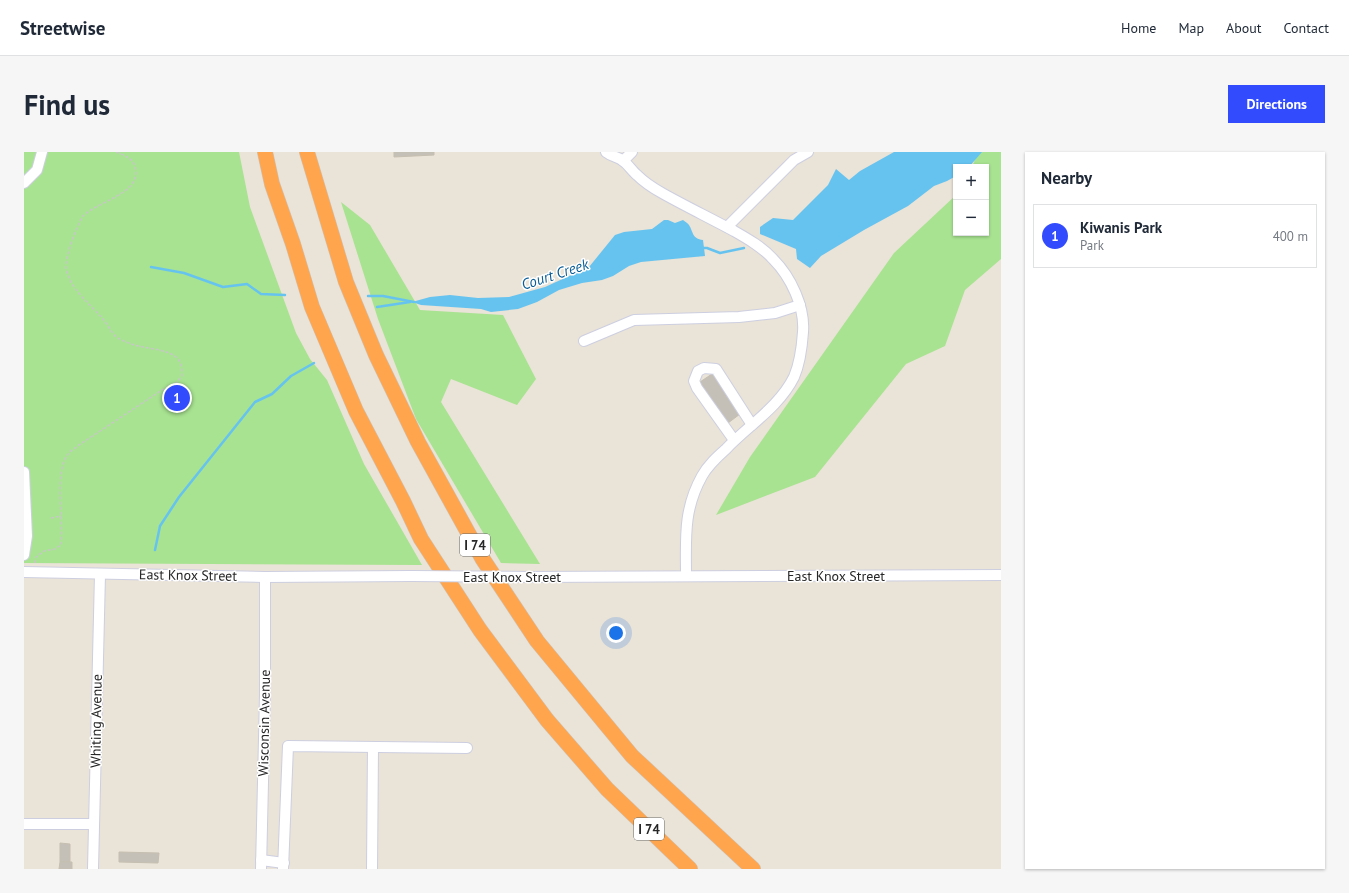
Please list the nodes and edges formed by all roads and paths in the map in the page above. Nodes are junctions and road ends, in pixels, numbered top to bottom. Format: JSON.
{"nodes":[{"id":1,"x":42,"y":152,"type":"edge"},
{"id":2,"x":116,"y":152,"type":"edge"},
{"id":3,"x":265,"y":152,"type":"edge"},
{"id":4,"x":306,"y":152,"type":"edge"},
{"id":5,"x":606,"y":152,"type":"edge"},
{"id":6,"x":632,"y":152,"type":"edge"},
{"id":7,"x":808,"y":152,"type":"edge"},
{"id":8,"x":622,"y":156,"type":"edge"},
{"id":9,"x":24,"y":184,"type":"edge"},
{"id":10,"x":727,"y":227,"type":"junction"},
{"id":11,"x":800,"y":305,"type":"junction"},
{"id":12,"x":584,"y":341,"type":"dead end"},
{"id":13,"x":752,"y":425,"type":"junction"},
{"id":14,"x":734,"y":440,"type":"junction"},
{"id":15,"x":24,"y":472,"type":"edge"},
{"id":16,"x":62,"y":516,"type":"junction"},
{"id":17,"x":51,"y":518,"type":"dead end"},
{"id":18,"x":24,"y":556,"type":"edge"},
{"id":19,"x":29,"y":572,"type":"edge"},
{"id":20,"x":100,"y":574,"type":"junction"},
{"id":21,"x":1001,"y":575,"type":"edge"},
{"id":22,"x":266,"y":576,"type":"junction"},
{"id":23,"x":686,"y":576,"type":"junction"},
{"id":24,"x":373,"y":747,"type":"junction"},
{"id":25,"x":467,"y":748,"type":"dead end"},
{"id":26,"x":24,"y":824,"type":"edge"},
{"id":27,"x":94,"y":824,"type":"junction"},
{"id":28,"x":261,"y":864,"type":"edge"},
{"id":29,"x":284,"y":866,"type":"edge"},
{"id":30,"x":93,"y":869,"type":"edge"},
{"id":31,"x":372,"y":869,"type":"edge"},
{"id":32,"x":690,"y":869,"type":"edge"},
{"id":33,"x":753,"y":869,"type":"edge"}],
"edges":[{"from":1,"to":9,"type":"street"},
{"from":2,"to":16,"type":"path"},
{"from":3,"to":32,"type":"highway","number":"I 74"},
{"from":4,"to":33,"type":"highway","number":"I 74"},
{"from":5,"to":8,"type":"street"},
{"from":6,"to":8,"type":"street"},
{"from":7,"to":10,"type":"street"},
{"from":8,"to":10,"type":"street"},
{"from":10,"to":11,"type":"street"},
{"from":11,"to":12,"type":"street"},
{"from":11,"to":13,"type":"street"},
{"from":13,"to":14,"type":"street"},
{"from":13,"to":14,"type":"street"},
{"from":14,"to":23,"type":"street"},
{"from":15,"to":18,"type":"street"},
{"from":16,"to":17,"type":"path"},
{"from":16,"to":19,"type":"path"},
{"from":19,"to":20,"type":"street","name":"East Knox Street"},
{"from":20,"to":22,"type":"street","name":"East Knox Street"},
{"from":20,"to":27,"type":"street","name":"Whiting Avenue"},
{"from":21,"to":23,"type":"street","name":"East Knox Street"},
{"from":22,"to":23,"type":"street","name":"East Knox Street","bridge":true},
{"from":22,"to":28,"type":"street","name":"Wisconsin Avenue"},
{"from":24,"to":25,"type":"street"},
{"from":24,"to":29,"type":"street"},
{"from":24,"to":31,"type":"street"},
{"from":26,"to":27,"type":"street"},
{"from":27,"to":30,"type":"street","name":"Whiting Avenue"},
{"from":28,"to":29,"type":"street"}]}
